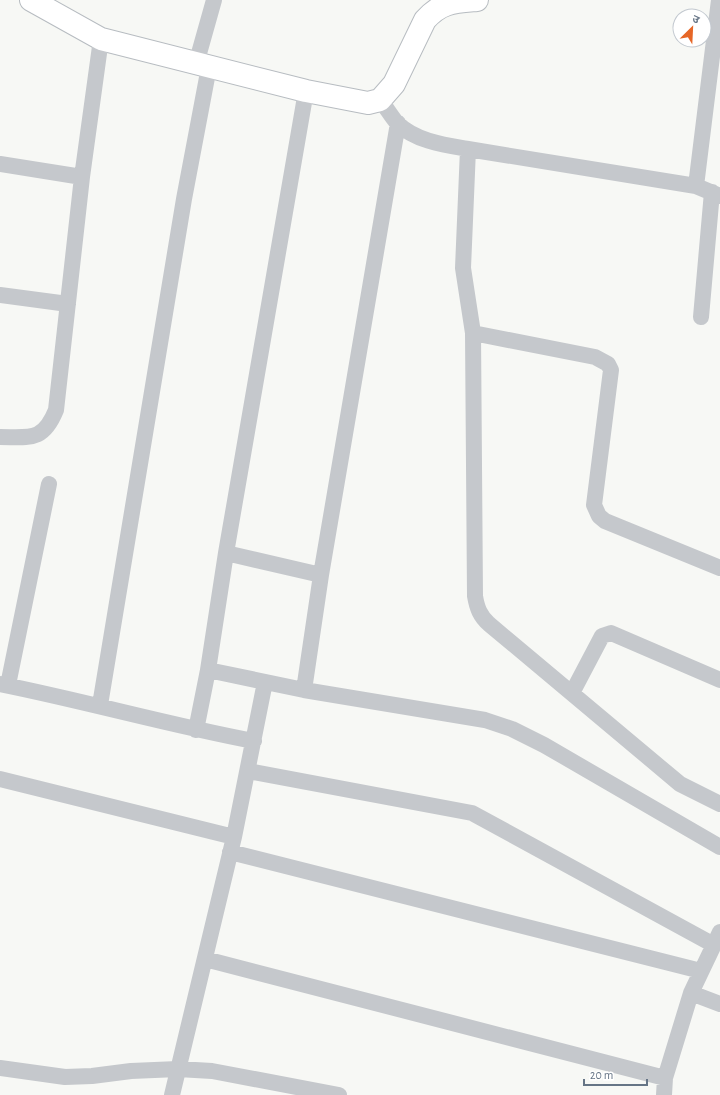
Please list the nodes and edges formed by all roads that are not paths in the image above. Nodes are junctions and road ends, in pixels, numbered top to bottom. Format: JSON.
{"nodes":[{"id":1,"x":31,"y":0,"type":"edge"},
{"id":2,"x":214,"y":0,"type":"edge"},
{"id":3,"x":477,"y":0,"type":"edge"},
{"id":4,"x":720,"y":0,"type":"edge"},
{"id":5,"x":101,"y":39,"type":"junction"},
{"id":6,"x":203,"y":66,"type":"junction"},
{"id":7,"x":306,"y":91,"type":"junction"},
{"id":8,"x":380,"y":100,"type":"junction"},
{"id":9,"x":398,"y":123,"type":"junction"},
{"id":10,"x":468,"y":150,"type":"junction"},
{"id":11,"x":0,"y":164,"type":"edge"},
{"id":12,"x":82,"y":177,"type":"junction"},
{"id":13,"x":696,"y":186,"type":"junction"},
{"id":14,"x":716,"y":194,"type":"edge"},
{"id":15,"x":0,"y":295,"type":"edge"},
{"id":16,"x":68,"y":304,"type":"junction"},
{"id":17,"x":701,"y":317,"type":"dead end"},
{"id":18,"x":473,"y":333,"type":"junction"},
{"id":19,"x":0,"y":437,"type":"edge"},
{"id":20,"x":49,"y":484,"type":"dead end"},
{"id":21,"x":226,"y":553,"type":"junction"},
{"id":22,"x":720,"y":568,"type":"edge"},
{"id":23,"x":321,"y":575,"type":"junction"},
{"id":24,"x":208,"y":670,"type":"junction"},
{"id":25,"x":720,"y":680,"type":"edge"},
{"id":26,"x":266,"y":682,"type":"junction"},
{"id":27,"x":4,"y":684,"type":"edge"},
{"id":28,"x":304,"y":690,"type":"junction"},
{"id":29,"x":572,"y":694,"type":"junction"},
{"id":30,"x":100,"y":705,"type":"junction"},
{"id":31,"x":196,"y":730,"type":"junction"},
{"id":32,"x":254,"y":741,"type":"junction"},
{"id":33,"x":248,"y":771,"type":"junction"},
{"id":34,"x":0,"y":780,"type":"edge"},
{"id":35,"x":720,"y":804,"type":"edge"},
{"id":36,"x":234,"y":837,"type":"junction"},
{"id":37,"x":720,"y":847,"type":"edge"},
{"id":38,"x":230,"y":852,"type":"junction"},
{"id":39,"x":717,"y":938,"type":"edge"},
{"id":40,"x":205,"y":959,"type":"junction"},
{"id":41,"x":701,"y":971,"type":"junction"},
{"id":42,"x":691,"y":993,"type":"junction"},
{"id":43,"x":720,"y":1004,"type":"edge"},
{"id":44,"x":0,"y":1068,"type":"edge"},
{"id":45,"x":178,"y":1069,"type":"junction"},
{"id":46,"x":665,"y":1078,"type":"junction"},
{"id":47,"x":172,"y":1095,"type":"edge"},
{"id":48,"x":339,"y":1095,"type":"edge"},
{"id":49,"x":664,"y":1095,"type":"edge"}],
"edges":[{"from":1,"to":5,"type":"street"},
{"from":2,"to":6,"type":"street"},
{"from":3,"to":8,"type":"street"},
{"from":4,"to":13,"type":"street"},
{"from":5,"to":6,"type":"street"},
{"from":5,"to":12,"type":"street"},
{"from":6,"to":7,"type":"street"},
{"from":6,"to":30,"type":"street"},
{"from":7,"to":8,"type":"street"},
{"from":7,"to":21,"type":"street"},
{"from":8,"to":9,"type":"street"},
{"from":9,"to":10,"type":"street"},
{"from":9,"to":23,"type":"street"},
{"from":10,"to":13,"type":"street"},
{"from":10,"to":18,"type":"street"},
{"from":11,"to":12,"type":"street"},
{"from":12,"to":16,"type":"street"},
{"from":13,"to":14,"type":"street"},
{"from":14,"to":17,"type":"street"},
{"from":15,"to":16,"type":"street"},
{"from":16,"to":19,"type":"street"},
{"from":18,"to":22,"type":"street"},
{"from":18,"to":29,"type":"street"},
{"from":20,"to":27,"type":"street"},
{"from":21,"to":23,"type":"street"},
{"from":21,"to":24,"type":"street"},
{"from":23,"to":28,"type":"street"},
{"from":24,"to":26,"type":"street"},
{"from":24,"to":31,"type":"street"},
{"from":25,"to":29,"type":"street"},
{"from":26,"to":28,"type":"street"},
{"from":26,"to":32,"type":"street"},
{"from":27,"to":30,"type":"street"},
{"from":28,"to":37,"type":"street"},
{"from":29,"to":35,"type":"street"},
{"from":30,"to":31,"type":"street"},
{"from":31,"to":32,"type":"street"},
{"from":32,"to":33,"type":"street"},
{"from":33,"to":36,"type":"street"},
{"from":33,"to":39,"type":"street"},
{"from":34,"to":36,"type":"street"},
{"from":36,"to":38,"type":"street"},
{"from":38,"to":40,"type":"street"},
{"from":38,"to":41,"type":"street"},
{"from":39,"to":41,"type":"street"},
{"from":40,"to":45,"type":"street"},
{"from":40,"to":46,"type":"street"},
{"from":41,"to":42,"type":"street"},
{"from":42,"to":43,"type":"street"},
{"from":42,"to":46,"type":"street"},
{"from":44,"to":45,"type":"street"},
{"from":45,"to":47,"type":"street"},
{"from":45,"to":48,"type":"street"},
{"from":46,"to":49,"type":"street"}]}
